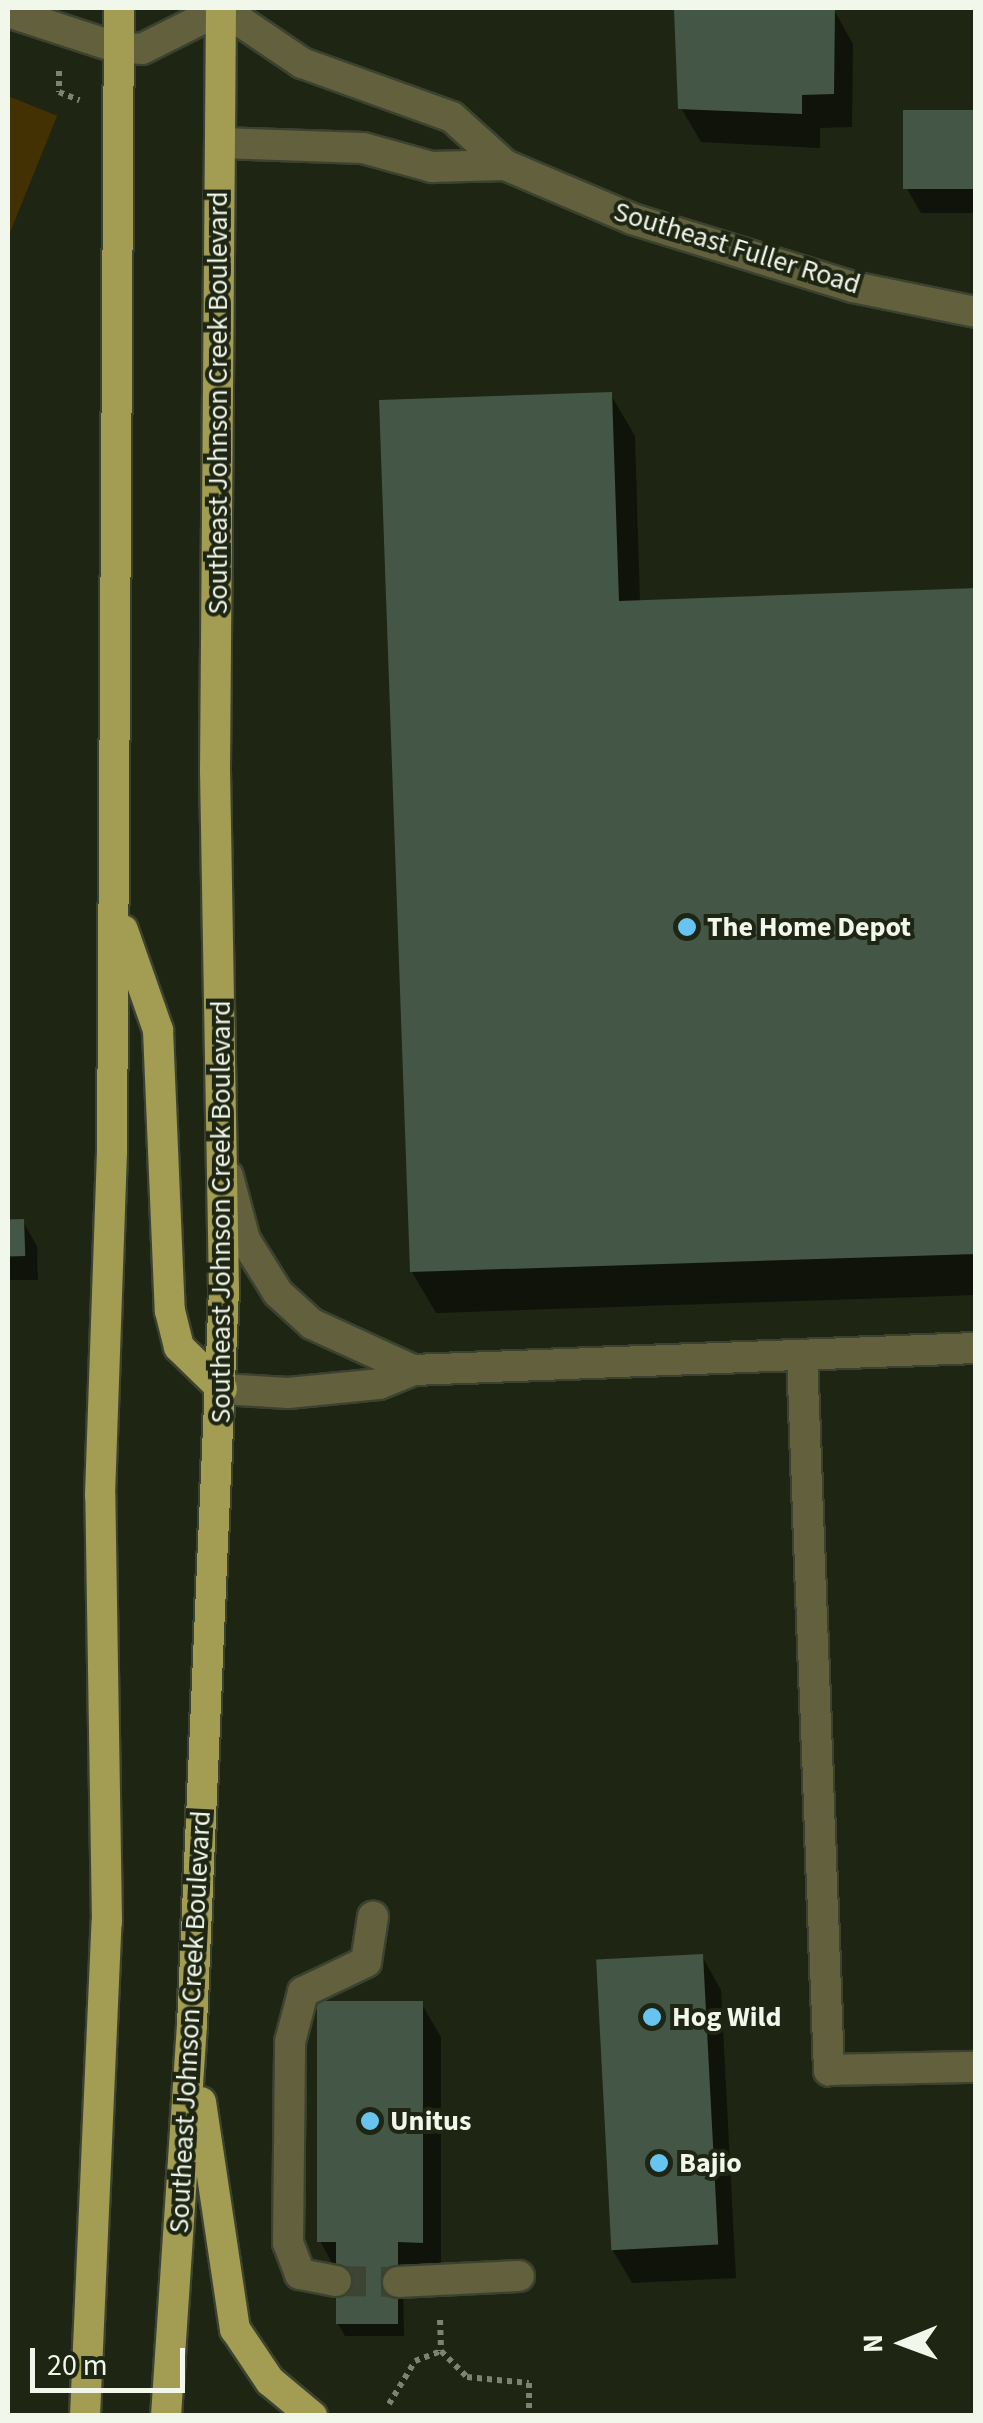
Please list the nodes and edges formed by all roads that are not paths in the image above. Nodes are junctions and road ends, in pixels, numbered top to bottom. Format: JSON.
{"nodes":[{"id":1,"x":119,"y":8,"type":"edge"},
{"id":2,"x":222,"y":8,"type":"edge"},
{"id":3,"x":8,"y":12,"type":"edge"},
{"id":4,"x":118,"y":48,"type":"junction"},
{"id":5,"x":221,"y":143,"type":"junction"},
{"id":6,"x":505,"y":166,"type":"junction"},
{"id":7,"x":976,"y":312,"type":"edge"},
{"id":8,"x":115,"y":908,"type":"junction"},
{"id":9,"x":226,"y":1172,"type":"junction"},
{"id":10,"x":976,"y":1348,"type":"edge"},
{"id":11,"x":802,"y":1355,"type":"junction"},
{"id":12,"x":414,"y":1370,"type":"junction"},
{"id":13,"x":222,"y":1388,"type":"junction"},
{"id":14,"x":373,"y":1917,"type":"dead end"},
{"id":15,"x":192,"y":2025,"type":"junction"},
{"id":16,"x":976,"y":2067,"type":"edge"},
{"id":17,"x":519,"y":2276,"type":"dead end"},
{"id":18,"x":336,"y":2281,"type":"tunnel mouth"},
{"id":19,"x":398,"y":2282,"type":"tunnel mouth"},
{"id":20,"x":85,"y":2416,"type":"edge"},
{"id":21,"x":166,"y":2416,"type":"edge"},
{"id":22,"x":312,"y":2416,"type":"edge"}],
"edges":[{"from":1,"to":4,"type":"main road"},
{"from":2,"to":4,"type":"street"},
{"from":2,"to":5,"type":"main road","name":"Southeast Johnson Creek Boulevard"},
{"from":2,"to":6,"type":"street","name":"Southeast Fuller Road"},
{"from":3,"to":4,"type":"street"},
{"from":4,"to":8,"type":"main road"},
{"from":5,"to":6,"type":"street","name":"Southeast Fuller Road"},
{"from":5,"to":9,"type":"main road","name":"Southeast Johnson Creek Boulevard"},
{"from":6,"to":7,"type":"street","name":"Southeast Fuller Road"},
{"from":8,"to":13,"type":"main road"},
{"from":8,"to":20,"type":"main road"},
{"from":9,"to":12,"type":"street"},
{"from":9,"to":13,"type":"main road","name":"Southeast Johnson Creek Boulevard"},
{"from":10,"to":11,"type":"street"},
{"from":11,"to":12,"type":"street"},
{"from":11,"to":16,"type":"street"},
{"from":12,"to":13,"type":"street"},
{"from":13,"to":15,"type":"main road","name":"Southeast Johnson Creek Boulevard"},
{"from":14,"to":18,"type":"street"},
{"from":15,"to":21,"type":"main road","name":"Southeast Johnson Creek Boulevard"},
{"from":15,"to":22,"type":"main road"},
{"from":17,"to":19,"type":"street"}]}
